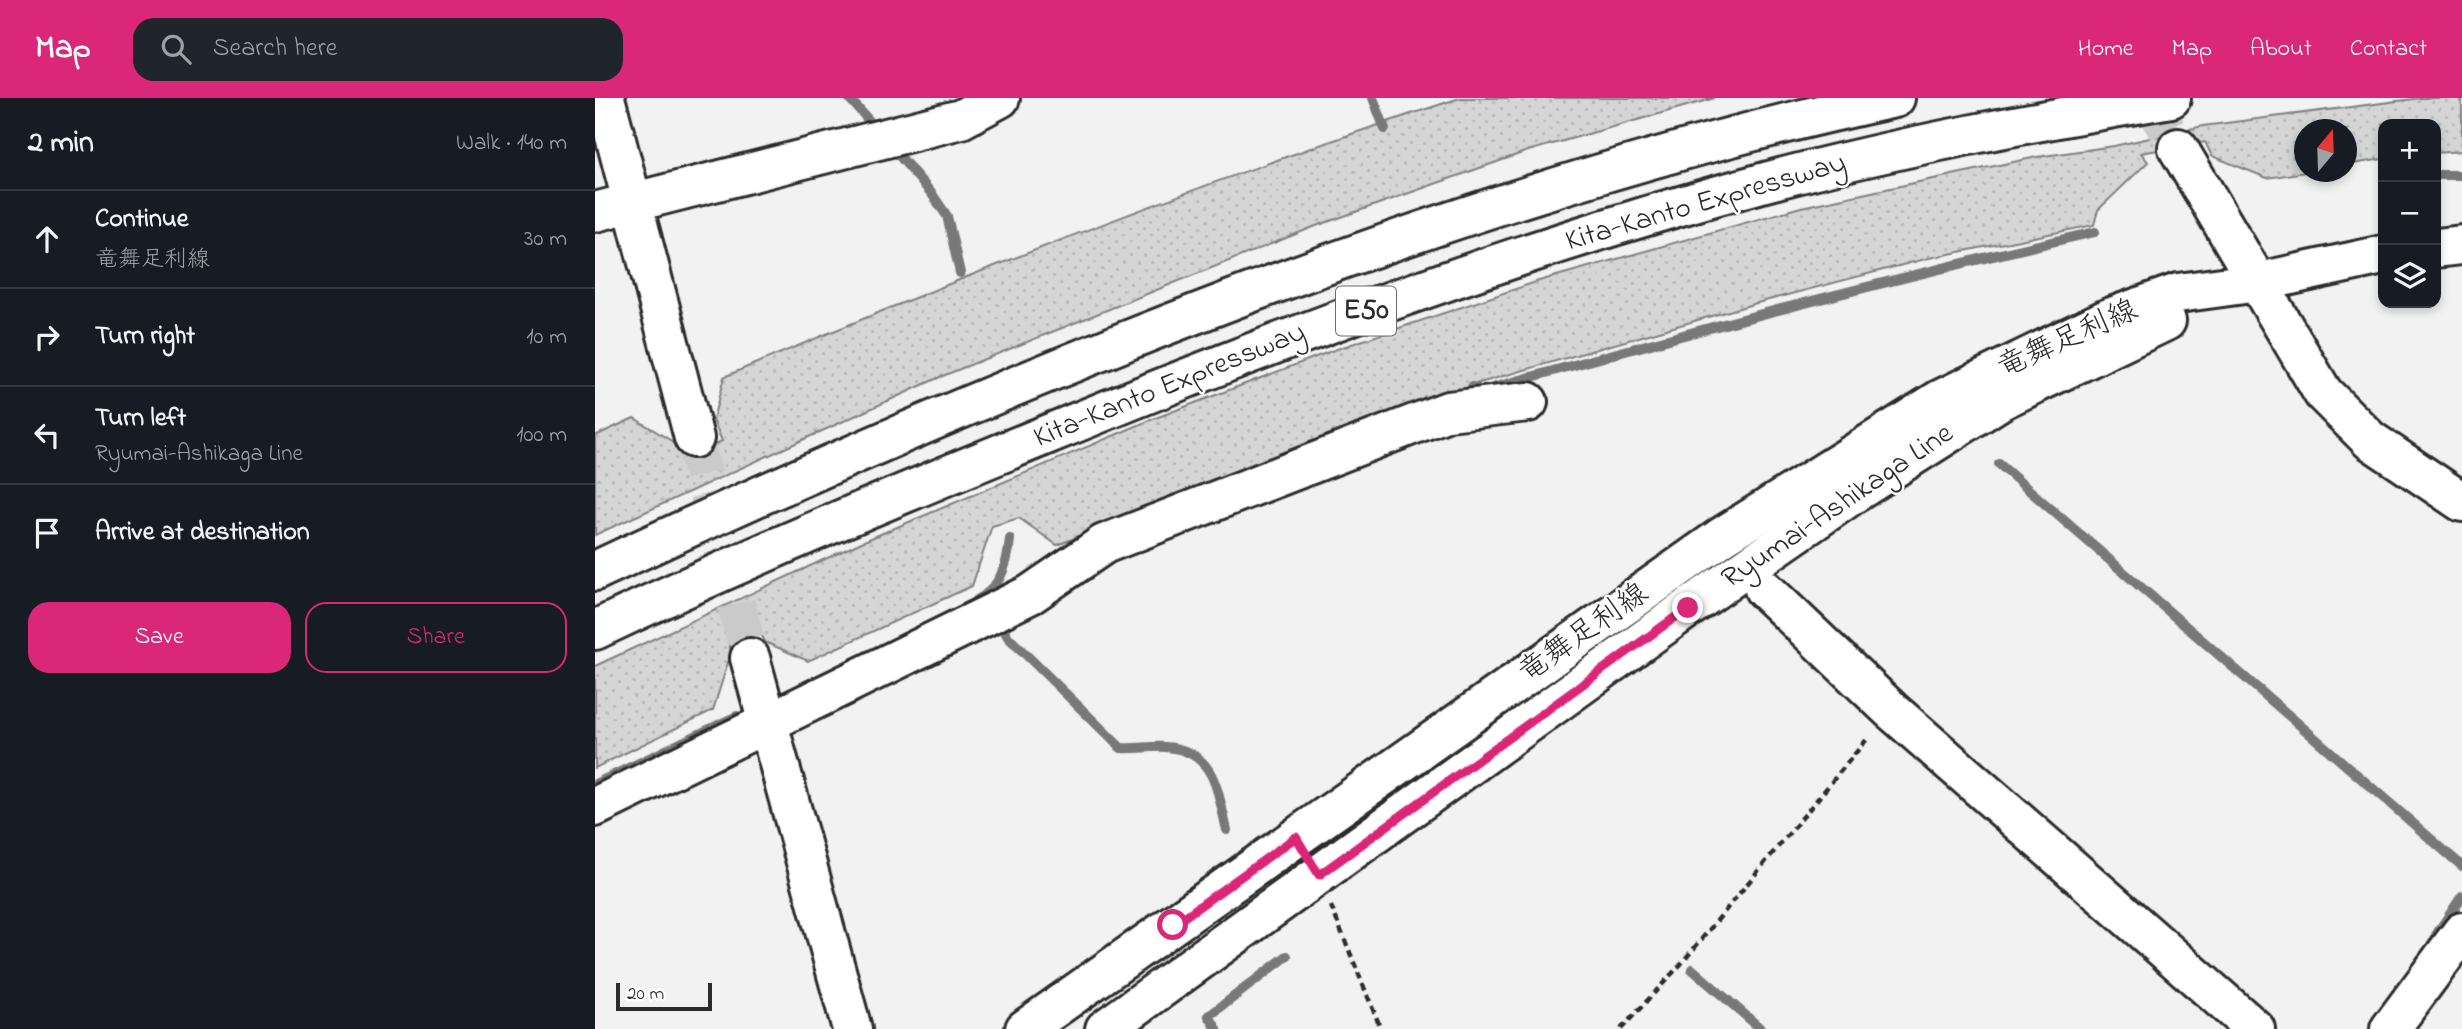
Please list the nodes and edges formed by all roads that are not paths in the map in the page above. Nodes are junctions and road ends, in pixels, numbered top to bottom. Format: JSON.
{"nodes":[{"id":1,"x":605,"y":98,"type":"edge"},
{"id":2,"x":1000,"y":98,"type":"edge"},
{"id":3,"x":1895,"y":98,"type":"edge"},
{"id":4,"x":2171,"y":98,"type":"edge"},
{"id":5,"x":2178,"y":148,"type":"tunnel mouth"},
{"id":6,"x":635,"y":202,"type":"junction"},
{"id":7,"x":595,"y":212,"type":"edge"},
{"id":8,"x":2462,"y":245,"type":"edge"},
{"id":9,"x":2441,"y":247,"type":"edge"},
{"id":10,"x":2378,"y":256,"type":"edge"},
{"id":11,"x":2259,"y":282,"type":"junction"},
{"id":12,"x":1528,"y":402,"type":"dead end"},
{"id":13,"x":694,"y":438,"type":"tunnel mouth"},
{"id":14,"x":2462,"y":502,"type":"edge"},
{"id":15,"x":595,"y":571,"type":"edge"},
{"id":16,"x":1764,"y":589,"type":"dead end"},
{"id":17,"x":595,"y":630,"type":"edge"},
{"id":18,"x":750,"y":657,"type":"tunnel mouth"},
{"id":19,"x":768,"y":722,"type":"junction"},
{"id":20,"x":595,"y":807,"type":"edge"},
{"id":21,"x":2462,"y":932,"type":"edge"},
{"id":22,"x":852,"y":1029,"type":"edge"},
{"id":23,"x":1025,"y":1029,"type":"edge"},
{"id":24,"x":1105,"y":1029,"type":"edge"},
{"id":25,"x":2255,"y":1029,"type":"edge"},
{"id":26,"x":2390,"y":1029,"type":"edge"}],
"edges":[{"from":1,"to":6,"type":"main road"},
{"from":2,"to":6,"type":"main road"},
{"from":3,"to":15,"type":"main road","name":"Kita-Kanto Expressway","number":"E50"},
{"from":4,"to":17,"type":"main road","name":"Kita-Kanto Expressway","number":"E50"},
{"from":5,"to":11,"type":"main road"},
{"from":6,"to":7,"type":"main road"},
{"from":6,"to":13,"type":"main road"},
{"from":8,"to":9,"type":"main road"},
{"from":10,"to":11,"type":"main road","name":"Ryumai-Ashikaga Line"},
{"from":11,"to":14,"type":"main road"},
{"from":11,"to":23,"type":"main road","name":"竜舞足利線"},
{"from":11,"to":24,"type":"main road","name":"Ryumai-Ashikaga Line"},
{"from":12,"to":19,"type":"main road"},
{"from":16,"to":25,"type":"main road"},
{"from":18,"to":19,"type":"main road"},
{"from":19,"to":20,"type":"main road"},
{"from":19,"to":22,"type":"main road"},
{"from":21,"to":26,"type":"main road"}]}
